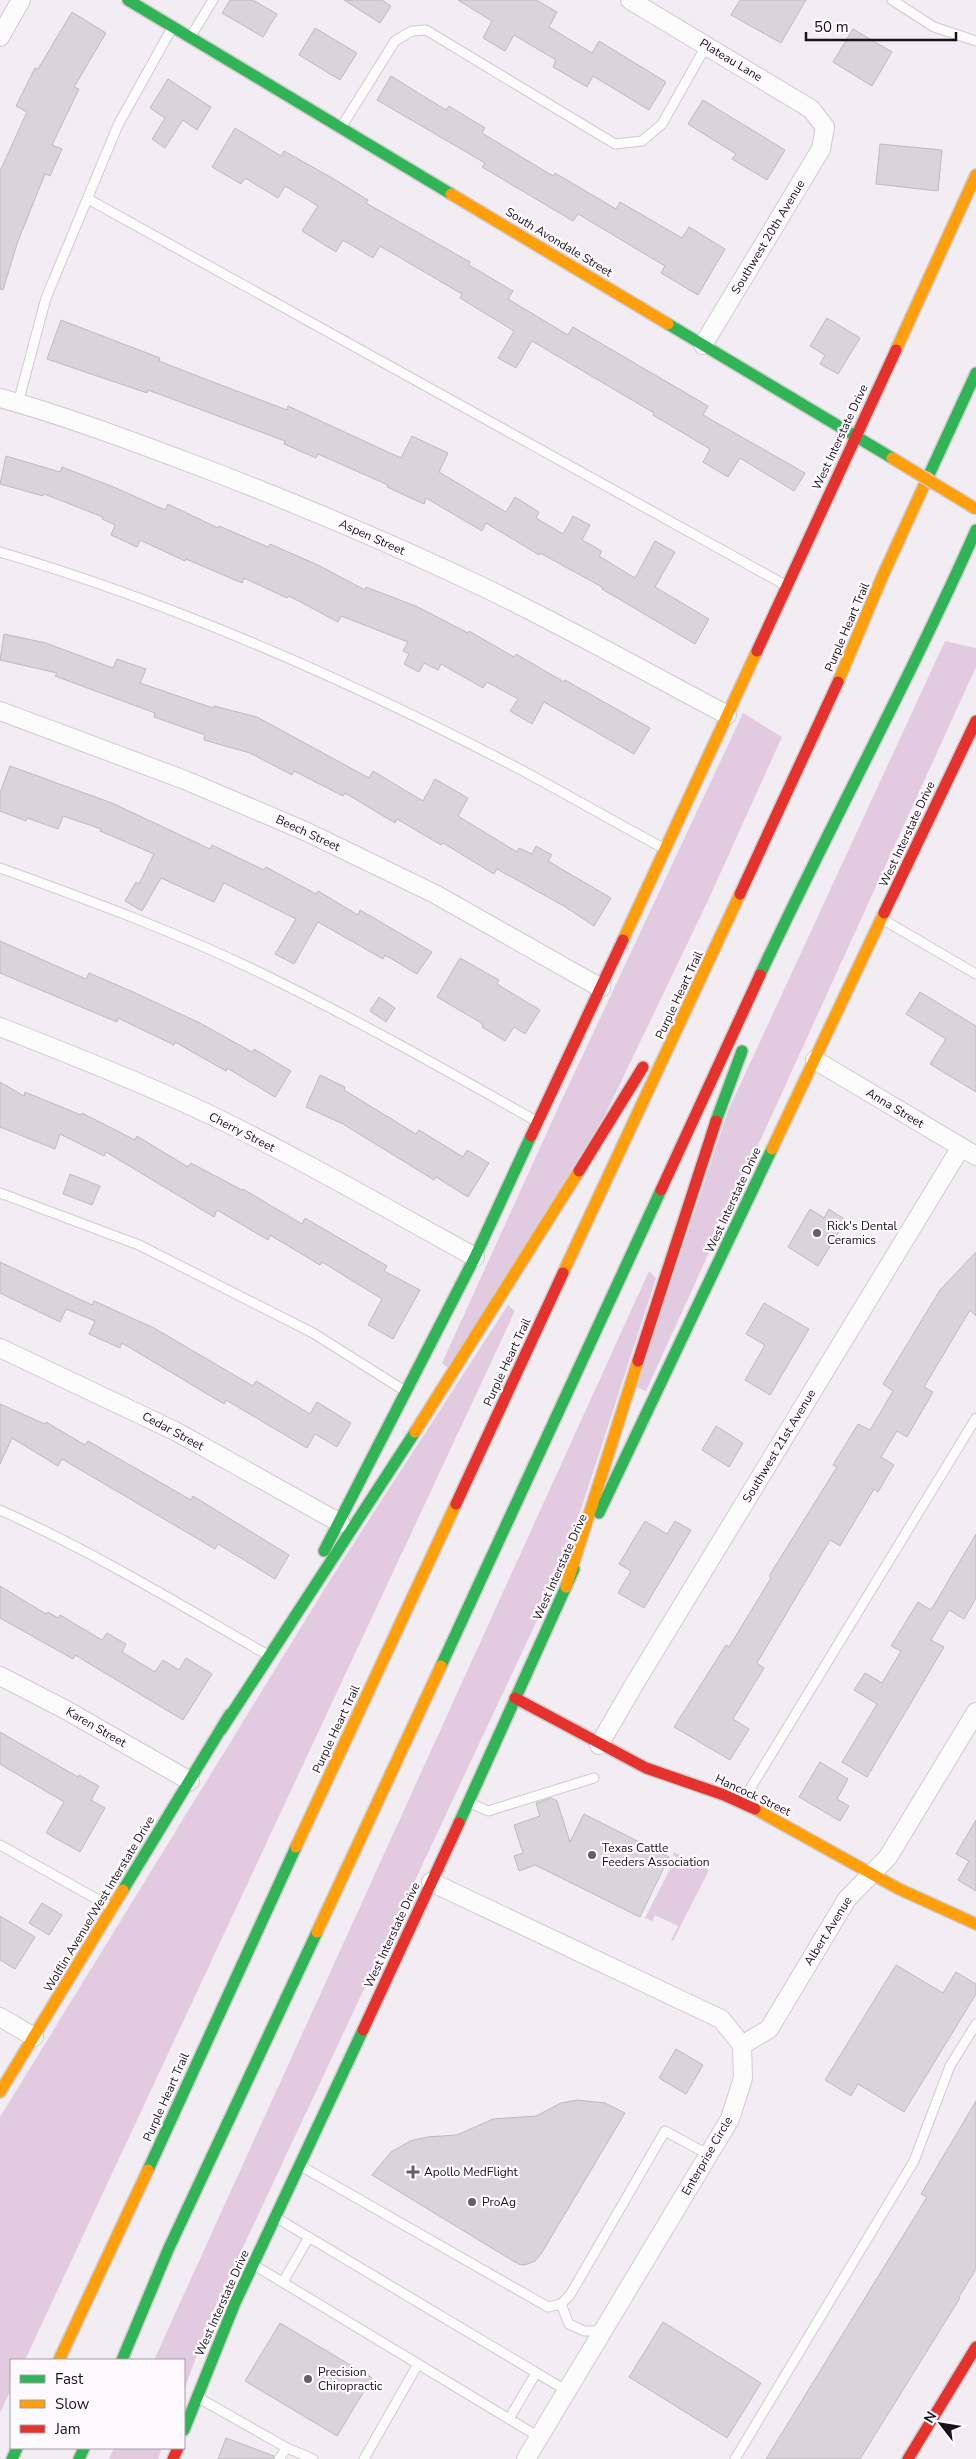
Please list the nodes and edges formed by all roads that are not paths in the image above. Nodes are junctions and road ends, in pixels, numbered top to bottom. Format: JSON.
{"nodes":[{"id":1,"x":20,"y":0,"type":"edge"},
{"id":2,"x":128,"y":0,"type":"edge"},
{"id":3,"x":213,"y":0,"type":"edge"},
{"id":4,"x":630,"y":0,"type":"edge"},
{"id":5,"x":892,"y":0,"type":"edge"},
{"id":6,"x":173,"y":27,"type":"junction"},
{"id":7,"x":0,"y":37,"type":"edge"},
{"id":8,"x":191,"y":37,"type":"junction"},
{"id":9,"x":976,"y":41,"type":"edge"},
{"id":10,"x":706,"y":46,"type":"junction"},
{"id":11,"x":342,"y":126,"type":"junction"},
{"id":12,"x":825,"y":127,"type":"joint"},
{"id":13,"x":976,"y":175,"type":"edge"},
{"id":14,"x":88,"y":199,"type":"junction"},
{"id":15,"x":703,"y":345,"type":"junction"},
{"id":16,"x":976,"y":373,"type":"edge"},
{"id":17,"x":0,"y":398,"type":"edge"},
{"id":18,"x":18,"y":403,"type":"junction"},
{"id":19,"x":856,"y":436,"type":"junction"},
{"id":20,"x":976,"y":509,"type":"edge"},
{"id":21,"x":976,"y":530,"type":"edge"},
{"id":22,"x":0,"y":552,"type":"edge"},
{"id":23,"x":787,"y":587,"type":"junction"},
{"id":24,"x":0,"y":711,"type":"edge"},
{"id":25,"x":727,"y":715,"type":"junction"},
{"id":26,"x":976,"y":721,"type":"edge"},
{"id":27,"x":664,"y":849,"type":"junction"},
{"id":28,"x":0,"y":868,"type":"edge"},
{"id":29,"x":807,"y":874,"type":"junction"},
{"id":30,"x":882,"y":919,"type":"junction"},
{"id":31,"x":714,"y":953,"type":"junction"},
{"id":32,"x":976,"y":974,"type":"edge"},
{"id":33,"x":601,"y":988,"type":"junction"},
{"id":34,"x":760,"y":1004,"type":"dead end"},
{"id":35,"x":0,"y":1027,"type":"edge"},
{"id":36,"x":746,"y":1041,"type":"dead end"},
{"id":37,"x":815,"y":1060,"type":"junction"},
{"id":38,"x":538,"y":1122,"type":"junction"},
{"id":39,"x":969,"y":1152,"type":"edge"},
{"id":40,"x":0,"y":1193,"type":"edge"},
{"id":41,"x":475,"y":1257,"type":"junction"},
{"id":42,"x":0,"y":1348,"type":"edge"},
{"id":43,"x":407,"y":1392,"type":"junction"},
{"id":44,"x":976,"y":1418,"type":"edge"},
{"id":45,"x":0,"y":1510,"type":"edge"},
{"id":46,"x":340,"y":1523,"type":"junction"},
{"id":47,"x":566,"y":1586,"type":"junction"},
{"id":48,"x":266,"y":1654,"type":"junction"},
{"id":49,"x":0,"y":1676,"type":"edge"},
{"id":50,"x":516,"y":1698,"type":"junction"},
{"id":51,"x":976,"y":1712,"type":"edge"},
{"id":52,"x":221,"y":1730,"type":"junction"},
{"id":53,"x":599,"y":1745,"type":"junction"},
{"id":54,"x":594,"y":1778,"type":"dead end"},
{"id":55,"x":190,"y":1781,"type":"junction"},
{"id":56,"x":468,"y":1802,"type":"junction"},
{"id":57,"x":742,"y":1803,"type":"junction"},
{"id":58,"x":0,"y":1845,"type":"edge"},
{"id":59,"x":872,"y":1874,"type":"junction"},
{"id":60,"x":431,"y":1882,"type":"junction"},
{"id":61,"x":112,"y":1908,"type":"junction"},
{"id":62,"x":976,"y":1924,"type":"edge"},
{"id":63,"x":0,"y":2017,"type":"edge"},
{"id":64,"x":976,"y":2024,"type":"edge"},
{"id":65,"x":34,"y":2037,"type":"junction"},
{"id":66,"x":742,"y":2045,"type":"junction"},
{"id":67,"x":0,"y":2092,"type":"edge"},
{"id":68,"x":709,"y":2155,"type":"junction"},
{"id":69,"x":299,"y":2165,"type":"junction"},
{"id":70,"x":275,"y":2216,"type":"junction"},
{"id":71,"x":309,"y":2237,"type":"junction"},
{"id":72,"x":254,"y":2265,"type":"junction"},
{"id":73,"x":283,"y":2282,"type":"junction"},
{"id":74,"x":561,"y":2304,"type":"junction"},
{"id":75,"x":603,"y":2331,"type":"junction"},
{"id":76,"x":976,"y":2347,"type":"edge"},
{"id":77,"x":59,"y":2359,"type":"edge"},
{"id":78,"x":122,"y":2359,"type":"edge"},
{"id":79,"x":418,"y":2364,"type":"junction"},
{"id":80,"x":536,"y":2373,"type":"junction"},
{"id":81,"x":566,"y":2391,"type":"junction"},
{"id":82,"x":196,"y":2396,"type":"junction"},
{"id":83,"x":509,"y":2419,"type":"junction"},
{"id":84,"x":185,"y":2427,"type":"edge"},
{"id":85,"x":539,"y":2437,"type":"junction"},
{"id":86,"x":286,"y":2448,"type":"junction"},
{"id":87,"x":280,"y":2459,"type":"edge"},
{"id":88,"x":313,"y":2459,"type":"edge"},
{"id":89,"x":364,"y":2459,"type":"edge"},
{"id":90,"x":526,"y":2459,"type":"edge"},
{"id":91,"x":735,"y":2459,"type":"edge"},
{"id":92,"x":908,"y":2459,"type":"edge"}],
"edges":[{"from":1,"to":7,"type":"street"},
{"from":2,"to":6,"type":"main road","name":"South Avondale Street"},
{"from":3,"to":8,"type":"lane"},
{"from":4,"to":10,"type":"street","name":"Plateau Lane"},
{"from":5,"to":9,"type":"lane"},
{"from":6,"to":8,"type":"main road","name":"South Avondale Street"},
{"from":6,"to":14,"type":"lane"},
{"from":8,"to":11,"type":"main road","name":"South Avondale Street"},
{"from":10,"to":11,"type":"lane"},
{"from":10,"to":12,"type":"street","name":"Plateau Lane"},
{"from":11,"to":15,"type":"main road","name":"South Avondale Street"},
{"from":12,"to":15,"type":"street","name":"Southwest 20th Avenue"},
{"from":13,"to":19,"type":"main road","name":"West Interstate Drive"},
{"from":14,"to":18,"type":"lane"},
{"from":14,"to":23,"type":"lane"},
{"from":15,"to":19,"type":"main road","name":"South Avondale Street"},
{"from":16,"to":31,"type":"main road","name":"Purple Heart Trail"},
{"from":17,"to":18,"type":"street","name":"Aspen Street"},
{"from":18,"to":25,"type":"street","name":"Aspen Street"},
{"from":19,"to":20,"type":"main road","name":"South Avondale Street","bridge":true},
{"from":19,"to":23,"type":"main road","name":"West Interstate Drive"},
{"from":21,"to":29,"type":"main road"},
{"from":22,"to":27,"type":"lane"},
{"from":23,"to":25,"type":"main road","name":"West Interstate Drive"},
{"from":24,"to":33,"type":"street","name":"Beech Street"},
{"from":25,"to":27,"type":"main road","name":"West Interstate Drive"},
{"from":26,"to":30,"type":"main road","name":"West Interstate Drive"},
{"from":27,"to":33,"type":"main road","name":"West Interstate Drive"},
{"from":28,"to":38,"type":"lane"},
{"from":29,"to":34,"type":"main road"},
{"from":29,"to":78,"type":"main road"},
{"from":30,"to":32,"type":"lane"},
{"from":30,"to":37,"type":"main road","name":"West Interstate Drive"},
{"from":31,"to":52,"type":"main road"},
{"from":31,"to":77,"type":"main road","name":"Purple Heart Trail"},
{"from":33,"to":38,"type":"main road","name":"West Interstate Drive"},
{"from":35,"to":41,"type":"street","name":"Cherry Street"},
{"from":36,"to":47,"type":"main road"},
{"from":37,"to":39,"type":"street","name":"Anna Street"},
{"from":37,"to":47,"type":"main road","name":"West Interstate Drive"},
{"from":38,"to":41,"type":"main road","name":"West Interstate Drive"},
{"from":39,"to":53,"type":"street","name":"Southwest 21st Avenue"},
{"from":40,"to":43,"type":"lane"},
{"from":41,"to":43,"type":"main road","name":"West Interstate Drive"},
{"from":42,"to":46,"type":"street","name":"Cedar Street"},
{"from":43,"to":46,"type":"main road","name":"West Interstate Drive"},
{"from":44,"to":57,"type":"lane"},
{"from":45,"to":48,"type":"lane"},
{"from":46,"to":48,"type":"main road","name":"West Interstate Drive"},
{"from":47,"to":50,"type":"main road","name":"West Interstate Drive"},
{"from":48,"to":52,"type":"main road","name":"West Interstate Drive"},
{"from":49,"to":55,"type":"street","name":"Karen Street"},
{"from":50,"to":53,"type":"main road","name":"Hancock Street"},
{"from":50,"to":56,"type":"main road","name":"West Interstate Drive"},
{"from":51,"to":59,"type":"street","name":"Albert Avenue"},
{"from":52,"to":55,"type":"main road","name":"Wolflin Avenue/West Interstate Drive"},
{"from":53,"to":57,"type":"main road","name":"Hancock Street"},
{"from":54,"to":56,"type":"lane"},
{"from":55,"to":61,"type":"main road","name":"Wolflin Avenue/West Interstate Drive"},
{"from":56,"to":60,"type":"main road","name":"West Interstate Drive"},
{"from":57,"to":59,"type":"main road","name":"Hancock Street"},
{"from":58,"to":61,"type":"lane"},
{"from":59,"to":62,"type":"main road","name":"Hancock Street"},
{"from":59,"to":66,"type":"street","name":"Albert Avenue"},
{"from":60,"to":66,"type":"street"},
{"from":60,"to":69,"type":"main road","name":"West Interstate Drive"},
{"from":61,"to":65,"type":"main road","name":"Wolflin Avenue/West Interstate Drive"},
{"from":63,"to":65,"type":"street"},
{"from":64,"to":91,"type":"lane"},
{"from":65,"to":67,"type":"main road","name":"Wolflin Avenue/West Interstate Drive"},
{"from":66,"to":68,"type":"street","name":"Enterprise Circle"},
{"from":68,"to":74,"type":"lane"},
{"from":68,"to":75,"type":"street","name":"Enterprise Circle"},
{"from":69,"to":70,"type":"main road","name":"West Interstate Drive"},
{"from":69,"to":74,"type":"lane"},
{"from":70,"to":71,"type":"lane"},
{"from":70,"to":72,"type":"main road","name":"West Interstate Drive"},
{"from":71,"to":73,"type":"lane"},
{"from":71,"to":80,"type":"lane"},
{"from":72,"to":73,"type":"lane"},
{"from":72,"to":82,"type":"main road","name":"West Interstate Drive"},
{"from":73,"to":79,"type":"lane"},
{"from":74,"to":75,"type":"lane"},
{"from":75,"to":81,"type":"street","name":"Enterprise Circle"},
{"from":76,"to":92,"type":"main road"},
{"from":79,"to":83,"type":"lane"},
{"from":79,"to":89,"type":"lane"},
{"from":80,"to":81,"type":"lane"},
{"from":80,"to":83,"type":"lane"},
{"from":81,"to":85,"type":"street","name":"Enterprise Circle"},
{"from":82,"to":84,"type":"main road","name":"West Interstate Drive"},
{"from":82,"to":86,"type":"lane"},
{"from":83,"to":85,"type":"lane"},
{"from":85,"to":90,"type":"street","name":"Enterprise Circle"},
{"from":86,"to":87,"type":"lane"},
{"from":86,"to":88,"type":"lane"}]}
